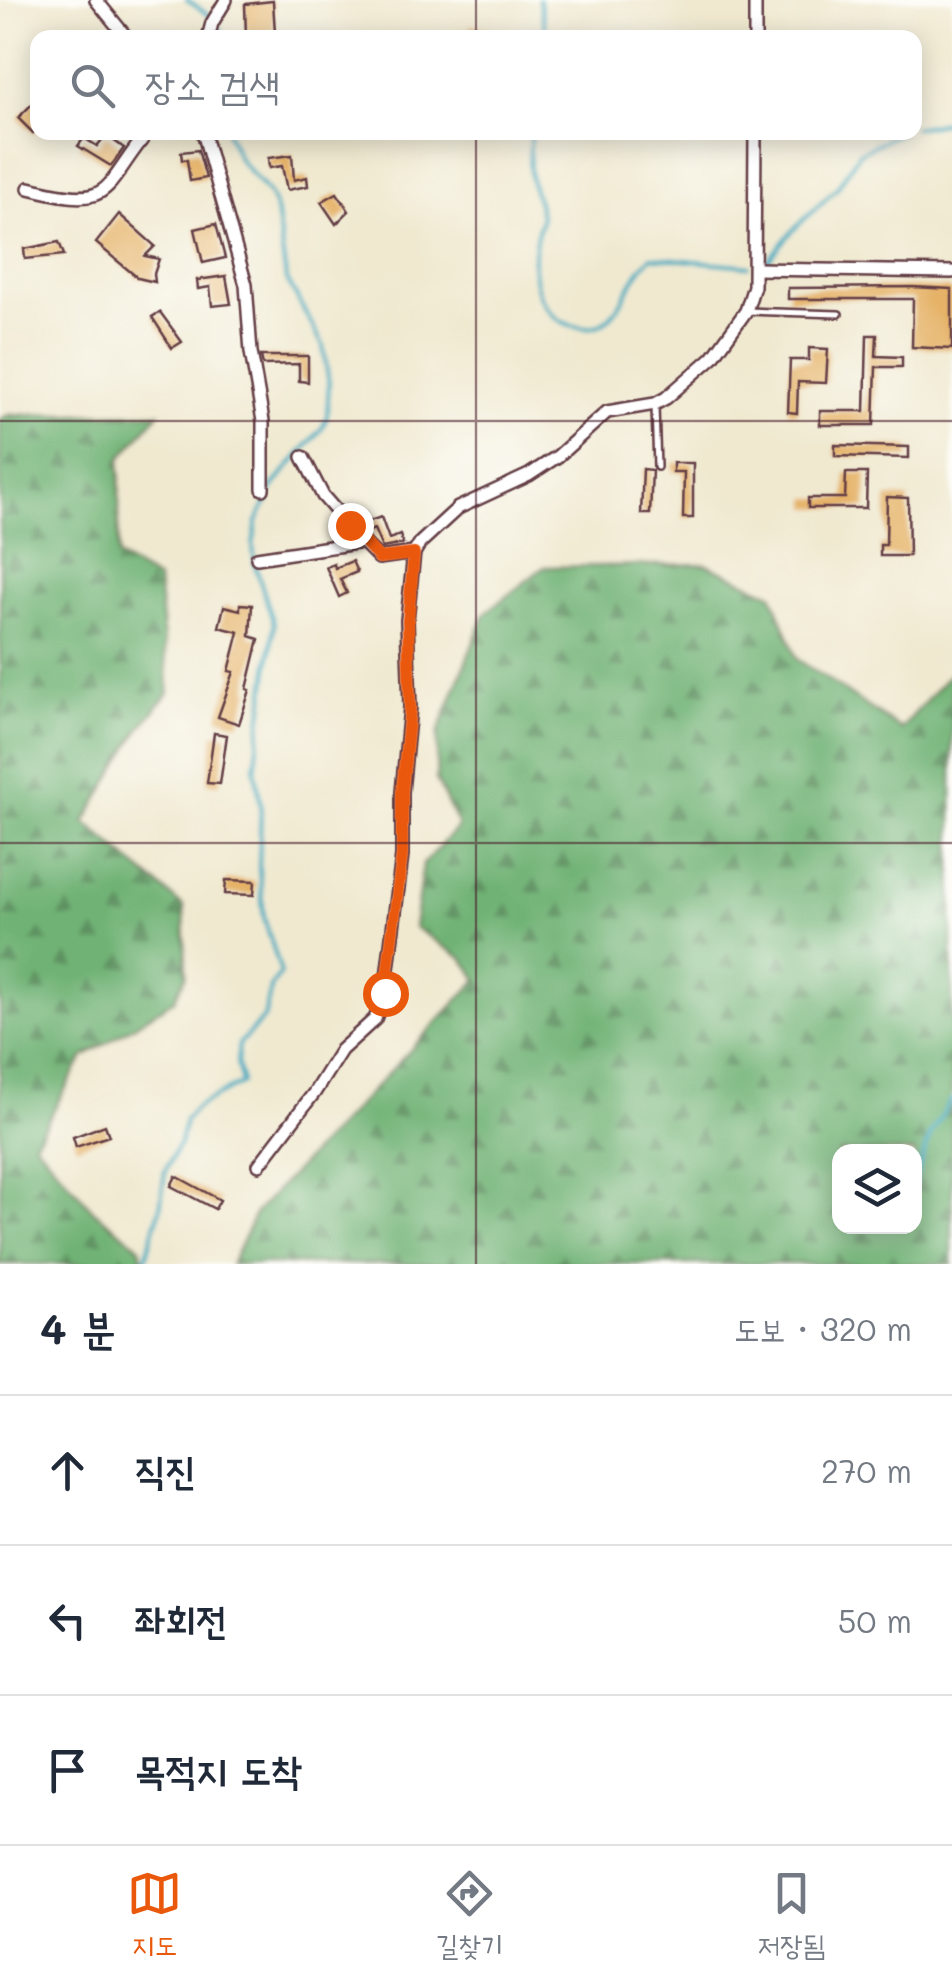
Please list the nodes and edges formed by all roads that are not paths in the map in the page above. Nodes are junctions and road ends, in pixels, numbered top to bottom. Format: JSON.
{"nodes":[{"id":1,"x":96,"y":0,"type":"edge"},
{"id":2,"x":226,"y":0,"type":"edge"},
{"id":3,"x":755,"y":0,"type":"edge"},
{"id":4,"x":120,"y":30,"type":"edge"},
{"id":5,"x":211,"y":30,"type":"edge"},
{"id":6,"x":756,"y":30,"type":"edge"},
{"id":7,"x":142,"y":140,"type":"edge"},
{"id":8,"x":204,"y":140,"type":"edge"},
{"id":9,"x":755,"y":140,"type":"edge"},
{"id":10,"x":29,"y":188,"type":"dead end"},
{"id":11,"x":755,"y":270,"type":"junction"},
{"id":12,"x":952,"y":272,"type":"edge"},
{"id":13,"x":746,"y":311,"type":"junction"},
{"id":14,"x":839,"y":314,"type":"dead end"},
{"id":15,"x":655,"y":404,"type":"junction"},
{"id":16,"x":303,"y":457,"type":"dead end"},
{"id":17,"x":657,"y":467,"type":"dead end"},
{"id":18,"x":262,"y":488,"type":"dead end"},
{"id":19,"x":363,"y":542,"type":"junction"},
{"id":20,"x":414,"y":554,"type":"junction"},
{"id":21,"x":256,"y":558,"type":"dead end"},
{"id":22,"x":260,"y":1165,"type":"dead end"}],
"edges":[{"from":1,"to":4,"type":"street"},
{"from":2,"to":5,"type":"street"},
{"from":3,"to":6,"type":"street"},
{"from":7,"to":10,"type":"street"},
{"from":8,"to":18,"type":"street"},
{"from":9,"to":11,"type":"street"},
{"from":11,"to":12,"type":"street"},
{"from":11,"to":13,"type":"street"},
{"from":13,"to":14,"type":"lane"},
{"from":13,"to":15,"type":"street"},
{"from":15,"to":17,"type":"lane"},
{"from":15,"to":20,"type":"street"},
{"from":16,"to":19,"type":"street"},
{"from":19,"to":20,"type":"street"},
{"from":19,"to":21,"type":"street"},
{"from":20,"to":22,"type":"street"}]}
